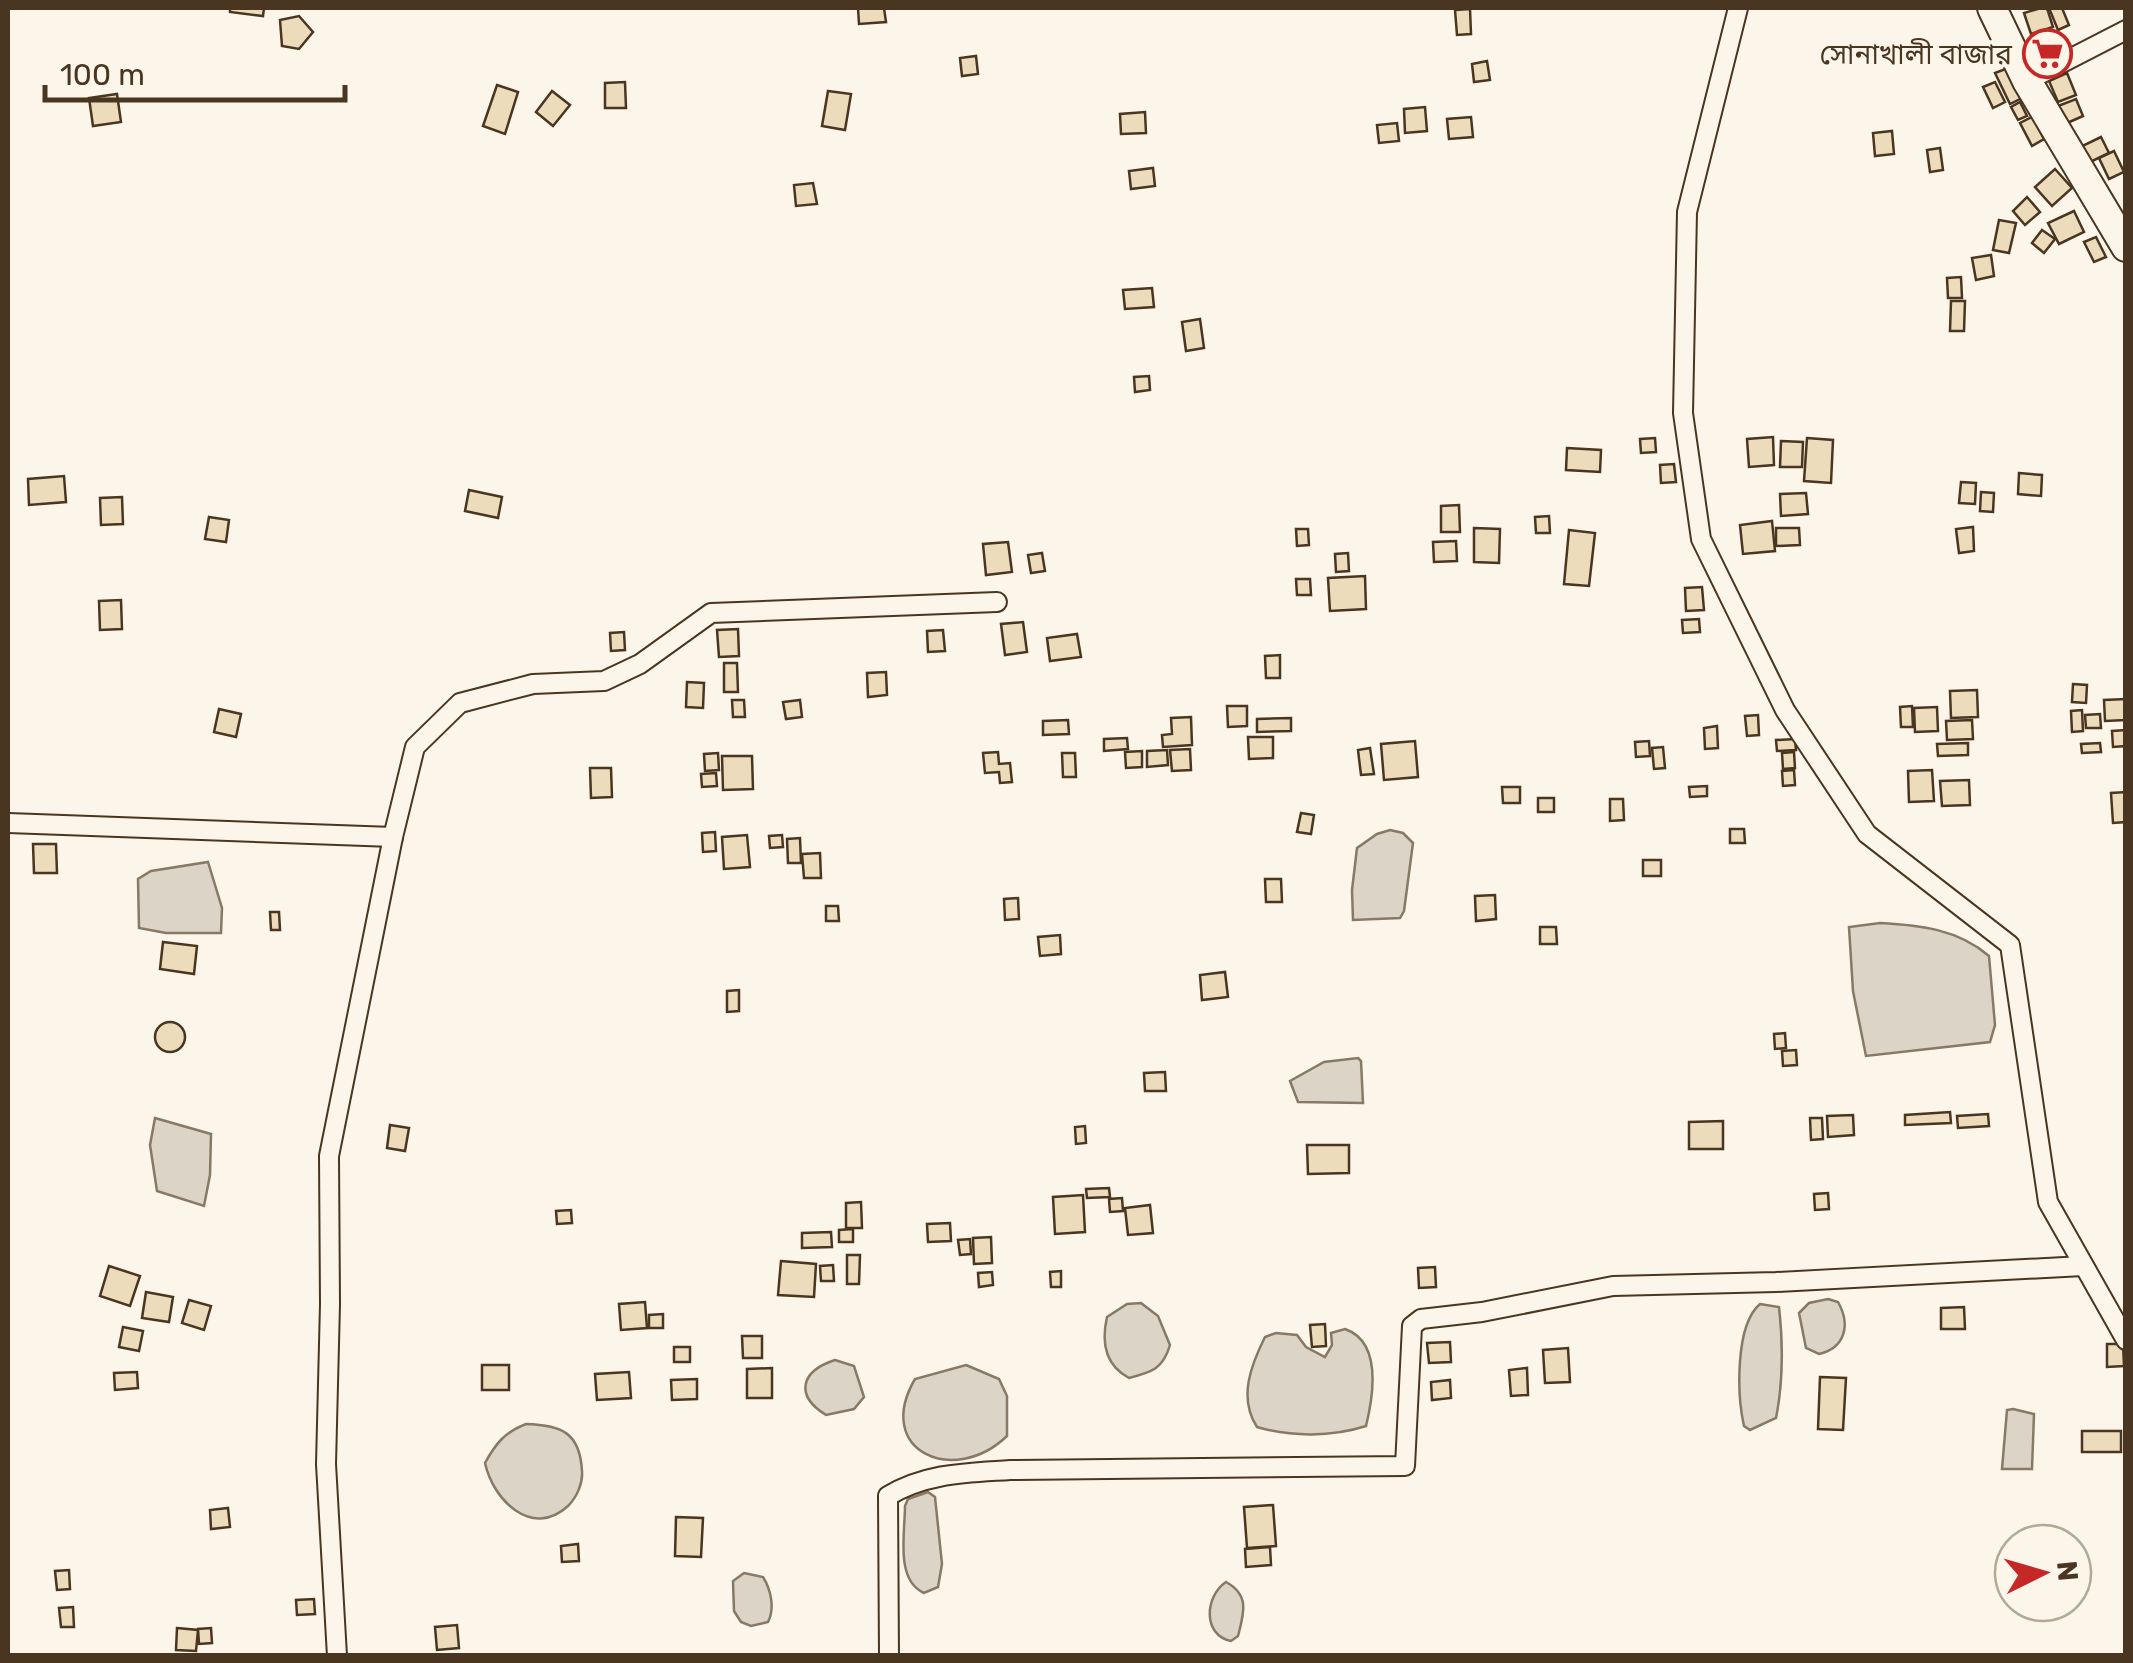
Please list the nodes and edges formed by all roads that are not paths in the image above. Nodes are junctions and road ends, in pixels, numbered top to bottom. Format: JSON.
{"nodes":[{"id":1,"x":1738,"y":8,"type":"edge"},
{"id":2,"x":1992,"y":8,"type":"edge"},
{"id":3,"x":2126,"y":30,"type":"edge"},
{"id":4,"x":2028,"y":81,"type":"junction"},
{"id":5,"x":2126,"y":247,"type":"edge"},
{"id":6,"x":997,"y":602,"type":"dead end"},
{"id":7,"x":8,"y":823,"type":"edge"},
{"id":8,"x":393,"y":836,"type":"junction"},
{"id":9,"x":2084,"y":1266,"type":"junction"},
{"id":10,"x":2126,"y":1340,"type":"edge"},
{"id":11,"x":337,"y":1656,"type":"edge"},
{"id":12,"x":889,"y":1656,"type":"edge"}],
"edges":[{"from":1,"to":9,"type":"street"},
{"from":2,"to":4,"type":"main road"},
{"from":3,"to":4,"type":"street"},
{"from":4,"to":5,"type":"main road"},
{"from":6,"to":8,"type":"street"},
{"from":7,"to":8,"type":"street"},
{"from":8,"to":11,"type":"street"},
{"from":9,"to":10,"type":"street"},
{"from":9,"to":12,"type":"street"}]}
